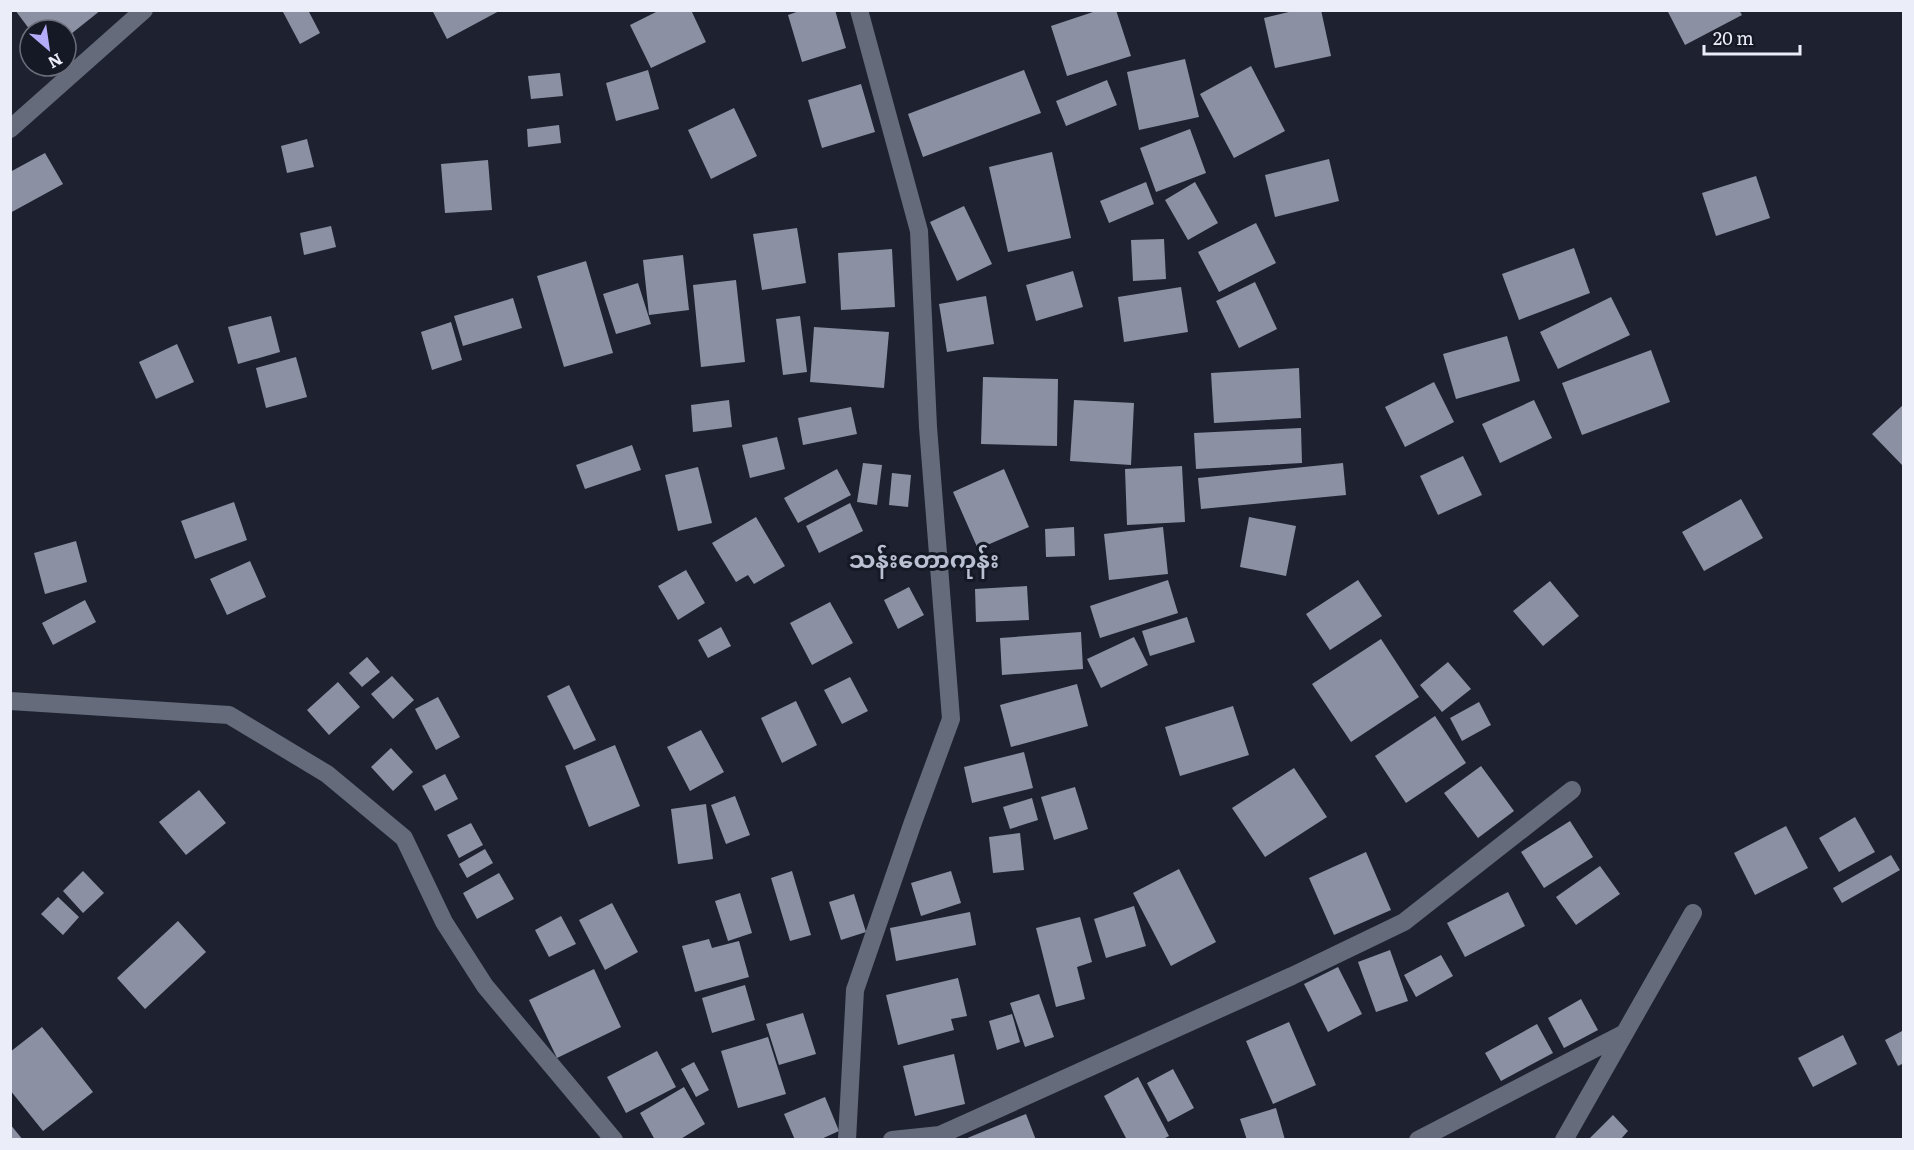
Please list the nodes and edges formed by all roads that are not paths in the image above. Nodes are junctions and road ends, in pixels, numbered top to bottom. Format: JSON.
{"nodes":[{"id":1,"x":144,"y":10,"type":"edge"},
{"id":2,"x":859,"y":10,"type":"edge"},
{"id":3,"x":10,"y":129,"type":"edge"},
{"id":4,"x":10,"y":701,"type":"edge"},
{"id":5,"x":1572,"y":790,"type":"dead end"},
{"id":6,"x":1693,"y":913,"type":"dead end"},
{"id":7,"x":1625,"y":1033,"type":"junction"},
{"id":8,"x":614,"y":1140,"type":"edge"},
{"id":9,"x":847,"y":1140,"type":"edge"},
{"id":10,"x":892,"y":1140,"type":"edge"},
{"id":11,"x":1418,"y":1140,"type":"edge"},
{"id":12,"x":1564,"y":1140,"type":"edge"}],
"edges":[{"from":1,"to":3,"type":"street"},
{"from":2,"to":9,"type":"street"},
{"from":4,"to":8,"type":"street"},
{"from":5,"to":10,"type":"street"},
{"from":6,"to":7,"type":"street"},
{"from":7,"to":11,"type":"street"},
{"from":7,"to":12,"type":"street"}]}
